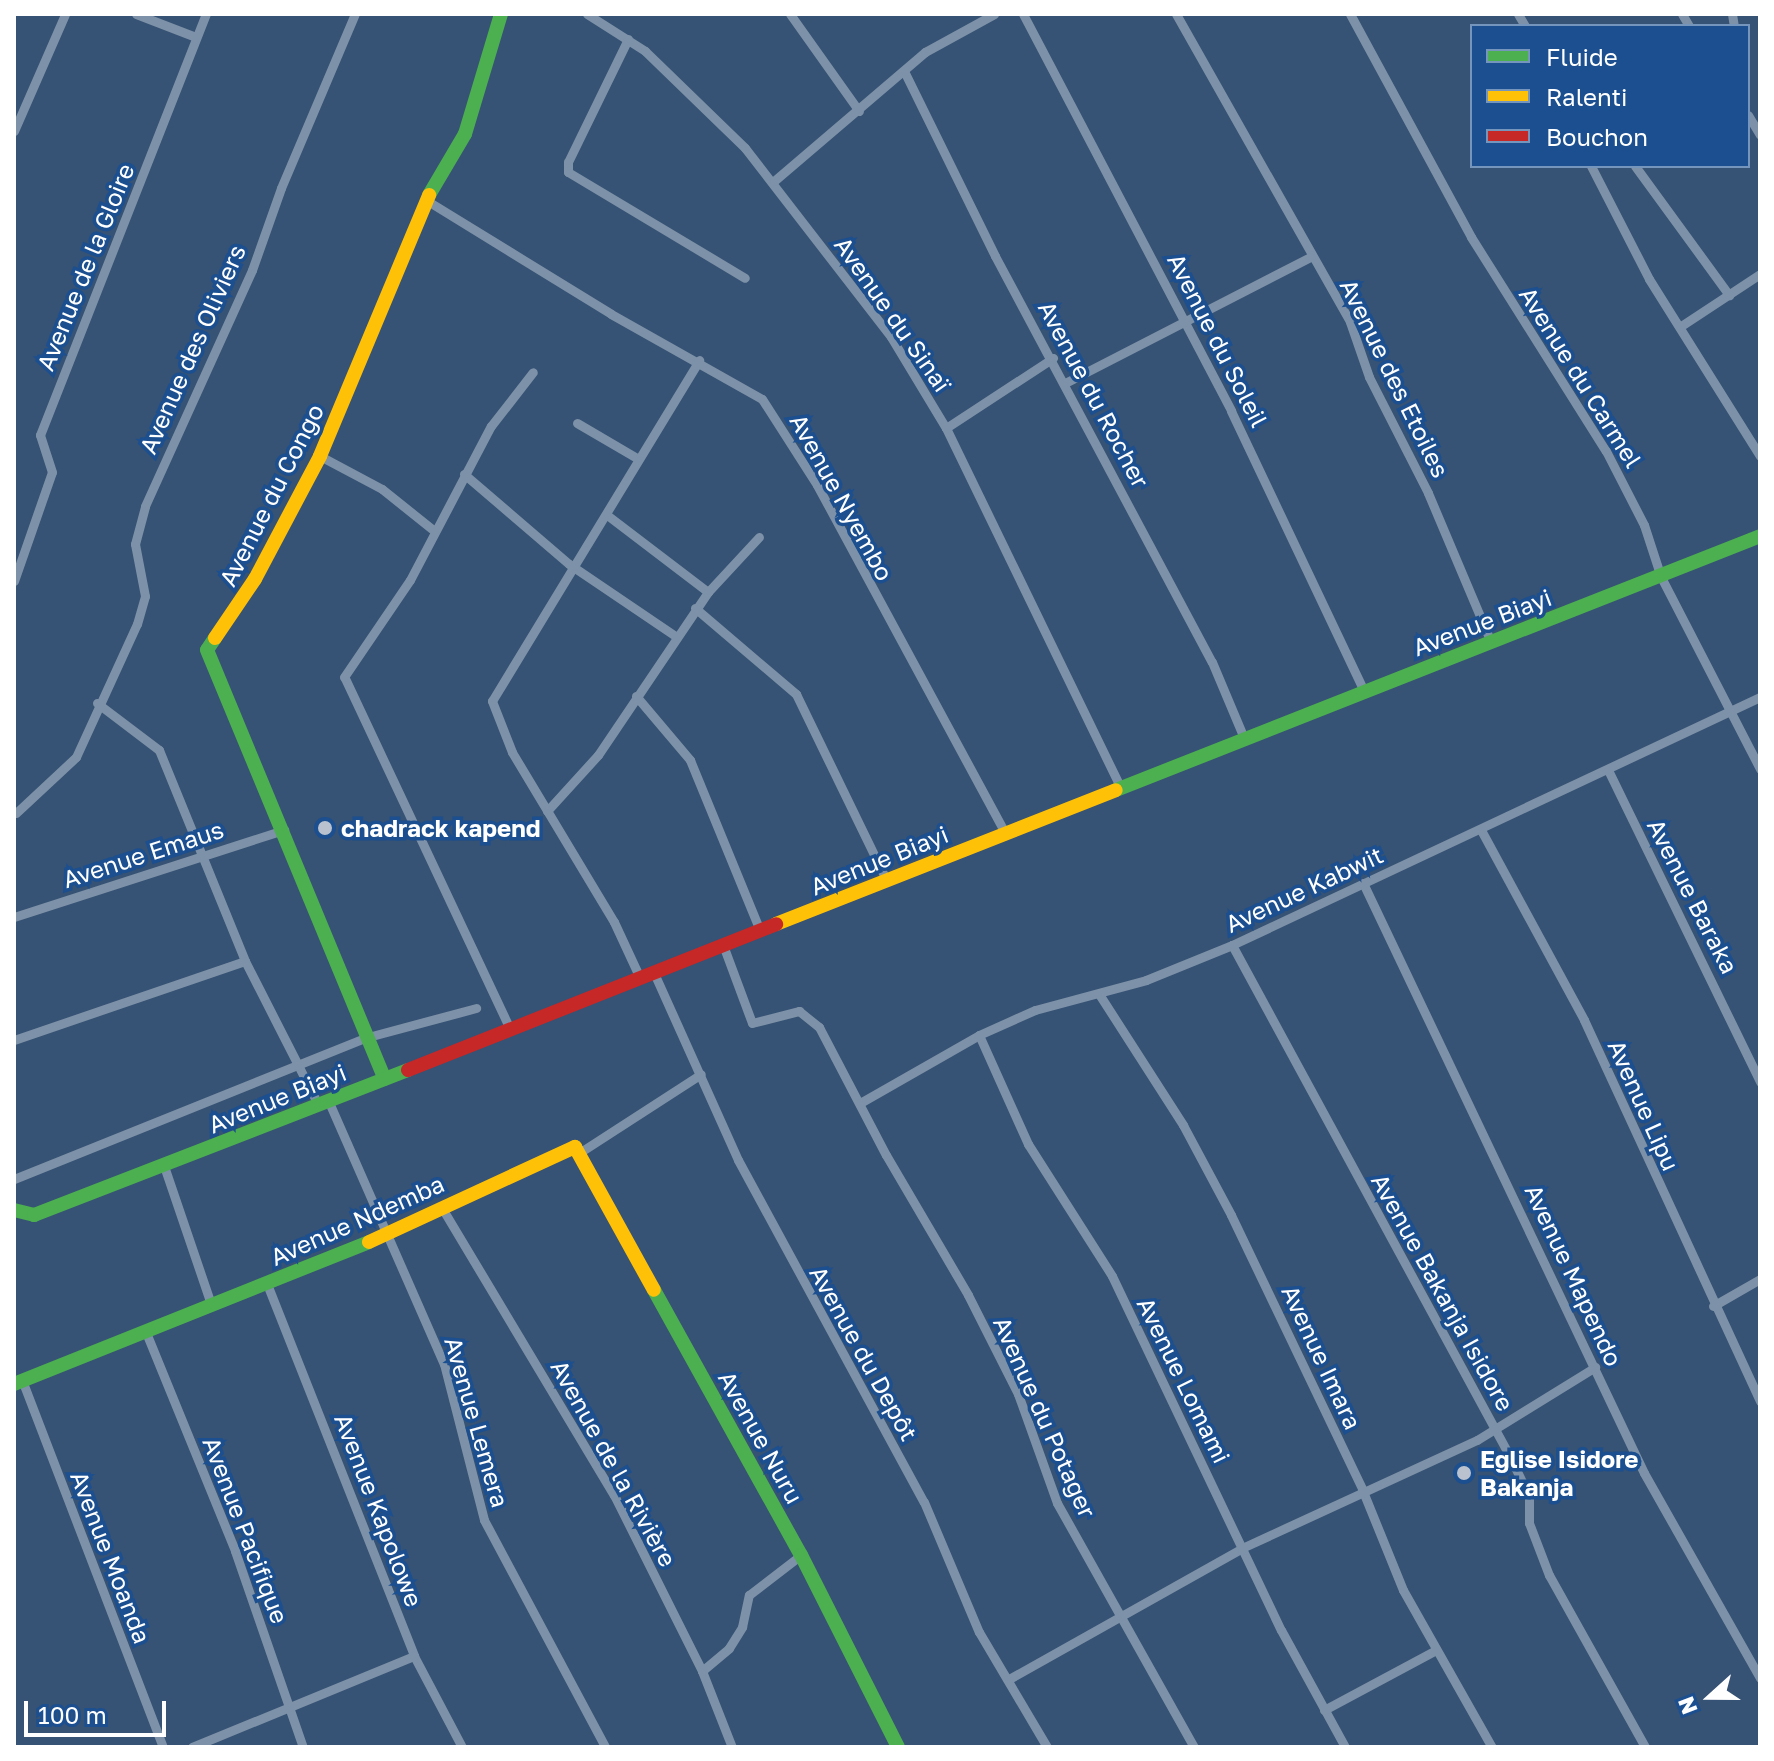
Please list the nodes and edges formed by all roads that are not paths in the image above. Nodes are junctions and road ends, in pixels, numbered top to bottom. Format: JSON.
{"nodes":[{"id":1,"x":65,"y":14,"type":"edge"},
{"id":2,"x":136,"y":14,"type":"edge"},
{"id":3,"x":206,"y":14,"type":"edge"},
{"id":4,"x":355,"y":14,"type":"edge"},
{"id":5,"x":501,"y":14,"type":"edge"},
{"id":6,"x":587,"y":14,"type":"edge"},
{"id":7,"x":790,"y":14,"type":"edge"},
{"id":8,"x":994,"y":14,"type":"edge"},
{"id":9,"x":1023,"y":14,"type":"edge"},
{"id":10,"x":1350,"y":14,"type":"edge"},
{"id":11,"x":1181,"y":16,"type":"edge"},
{"id":12,"x":196,"y":37,"type":"junction"},
{"id":13,"x":628,"y":39,"type":"junction"},
{"id":14,"x":904,"y":71,"type":"junction"},
{"id":15,"x":859,"y":111,"type":"junction"},
{"id":16,"x":14,"y":131,"type":"edge"},
{"id":17,"x":1592,"y":168,"type":"edge"},
{"id":18,"x":1636,"y":168,"type":"edge"},
{"id":19,"x":774,"y":181,"type":"junction"},
{"id":20,"x":426,"y":200,"type":"junction"},
{"id":21,"x":1310,"y":257,"type":"junction"},
{"id":22,"x":1760,"y":274,"type":"edge"},
{"id":23,"x":745,"y":278,"type":"dead end"},
{"id":24,"x":1729,"y":295,"type":"junction"},
{"id":25,"x":1186,"y":320,"type":"junction"},
{"id":26,"x":1681,"y":326,"type":"junction"},
{"id":27,"x":1053,"y":358,"type":"junction"},
{"id":28,"x":699,"y":360,"type":"junction"},
{"id":29,"x":533,"y":372,"type":"dead end"},
{"id":30,"x":1067,"y":382,"type":"junction"},
{"id":31,"x":577,"y":423,"type":"dead end"},
{"id":32,"x":946,"y":428,"type":"junction"},
{"id":33,"x":320,"y":456,"type":"junction"},
{"id":34,"x":1760,"y":456,"type":"edge"},
{"id":35,"x":637,"y":458,"type":"junction"},
{"id":36,"x":464,"y":474,"type":"junction"},
{"id":37,"x":607,"y":515,"type":"junction"},
{"id":38,"x":432,"y":529,"type":"junction"},
{"id":39,"x":1760,"y":536,"type":"edge"},
{"id":40,"x":759,"y":537,"type":"dead end"},
{"id":41,"x":573,"y":567,"type":"junction"},
{"id":42,"x":1661,"y":577,"type":"junction"},
{"id":43,"x":14,"y":581,"type":"edge"},
{"id":44,"x":708,"y":592,"type":"junction"},
{"id":45,"x":695,"y":608,"type":"junction"},
{"id":46,"x":677,"y":637,"type":"junction"},
{"id":47,"x":1491,"y":642,"type":"junction"},
{"id":48,"x":1364,"y":691,"type":"junction"},
{"id":49,"x":636,"y":696,"type":"junction"},
{"id":50,"x":1760,"y":697,"type":"edge"},
{"id":51,"x":97,"y":703,"type":"junction"},
{"id":52,"x":1729,"y":709,"type":"junction"},
{"id":53,"x":1244,"y":738,"type":"junction"},
{"id":54,"x":1760,"y":769,"type":"edge"},
{"id":55,"x":1609,"y":772,"type":"junction"},
{"id":56,"x":1121,"y":788,"type":"junction"},
{"id":57,"x":547,"y":811,"type":"junction"},
{"id":58,"x":16,"y":813,"type":"dead end"},
{"id":59,"x":284,"y":830,"type":"junction"},
{"id":60,"x":1481,"y":830,"type":"junction"},
{"id":61,"x":1005,"y":833,"type":"junction"},
{"id":62,"x":201,"y":855,"type":"junction"},
{"id":63,"x":887,"y":881,"type":"junction"},
{"id":64,"x":1363,"y":883,"type":"junction"},
{"id":65,"x":14,"y":917,"type":"edge"},
{"id":66,"x":760,"y":931,"type":"junction"},
{"id":67,"x":723,"y":945,"type":"junction"},
{"id":68,"x":1232,"y":945,"type":"junction"},
{"id":69,"x":245,"y":961,"type":"junction"},
{"id":70,"x":647,"y":976,"type":"junction"},
{"id":71,"x":1099,"y":994,"type":"junction"},
{"id":72,"x":476,"y":1008,"type":"dead end"},
{"id":73,"x":510,"y":1029,"type":"junction"},
{"id":74,"x":979,"y":1035,"type":"junction"},
{"id":75,"x":368,"y":1037,"type":"junction"},
{"id":76,"x":14,"y":1040,"type":"edge"},
{"id":77,"x":298,"y":1066,"type":"junction"},
{"id":78,"x":701,"y":1074,"type":"junction"},
{"id":79,"x":385,"y":1079,"type":"junction"},
{"id":80,"x":1760,"y":1082,"type":"edge"},
{"id":81,"x":323,"y":1102,"type":"junction"},
{"id":82,"x":860,"y":1103,"type":"junction"},
{"id":83,"x":579,"y":1153,"type":"junction"},
{"id":84,"x":164,"y":1166,"type":"junction"},
{"id":85,"x":14,"y":1179,"type":"edge"},
{"id":86,"x":442,"y":1208,"type":"junction"},
{"id":87,"x":14,"y":1210,"type":"edge"},
{"id":88,"x":387,"y":1235,"type":"junction"},
{"id":89,"x":1760,"y":1279,"type":"edge"},
{"id":90,"x":267,"y":1284,"type":"junction"},
{"id":91,"x":211,"y":1304,"type":"junction"},
{"id":92,"x":1713,"y":1306,"type":"junction"},
{"id":93,"x":145,"y":1330,"type":"junction"},
{"id":94,"x":1595,"y":1367,"type":"junction"},
{"id":95,"x":18,"y":1382,"type":"edge"},
{"id":96,"x":1760,"y":1401,"type":"edge"},
{"id":97,"x":1494,"y":1429,"type":"junction"},
{"id":98,"x":1362,"y":1489,"type":"junction"},
{"id":99,"x":1242,"y":1548,"type":"junction"},
{"id":100,"x":801,"y":1555,"type":"junction"},
{"id":101,"x":1123,"y":1616,"type":"junction"},
{"id":102,"x":1434,"y":1651,"type":"junction"},
{"id":103,"x":414,"y":1656,"type":"junction"},
{"id":104,"x":702,"y":1671,"type":"junction"},
{"id":105,"x":1760,"y":1678,"type":"edge"},
{"id":106,"x":1009,"y":1679,"type":"junction"},
{"id":107,"x":290,"y":1710,"type":"junction"},
{"id":108,"x":1324,"y":1710,"type":"junction"},
{"id":109,"x":163,"y":1747,"type":"edge"},
{"id":110,"x":192,"y":1747,"type":"edge"},
{"id":111,"x":303,"y":1747,"type":"edge"},
{"id":112,"x":462,"y":1747,"type":"edge"},
{"id":113,"x":605,"y":1747,"type":"edge"},
{"id":114,"x":732,"y":1747,"type":"edge"},
{"id":115,"x":898,"y":1747,"type":"edge"},
{"id":116,"x":1047,"y":1747,"type":"edge"},
{"id":117,"x":1194,"y":1747,"type":"edge"},
{"id":118,"x":1345,"y":1747,"type":"edge"},
{"id":119,"x":1492,"y":1747,"type":"edge"},
{"id":120,"x":1645,"y":1747,"type":"edge"}],
"edges":[{"from":1,"to":16,"type":"street"},
{"from":2,"to":12,"type":"street"},
{"from":3,"to":12,"type":"street","name":"Avenue de la Gloire"},
{"from":4,"to":51,"type":"street","name":"Avenue des Oliviers"},
{"from":5,"to":20,"type":"street","name":"Avenue du Congo"},
{"from":6,"to":13,"type":"street","name":"Avenue du Sinaï"},
{"from":7,"to":15,"type":"street"},
{"from":8,"to":14,"type":"street"},
{"from":9,"to":25,"type":"street","name":"Avenue du Soleil"},
{"from":10,"to":42,"type":"street","name":"Avenue du Carmel"},
{"from":11,"to":21,"type":"street","name":"Avenue des Etoiles"},
{"from":12,"to":43,"type":"street","name":"Avenue de la Gloire"},
{"from":13,"to":19,"type":"street","name":"Avenue du Sinaï"},
{"from":13,"to":23,"type":"street"},
{"from":14,"to":15,"type":"street"},
{"from":14,"to":27,"type":"street","name":"Avenue du Rocher"},
{"from":15,"to":19,"type":"street"},
{"from":17,"to":26,"type":"street"},
{"from":18,"to":24,"type":"street"},
{"from":19,"to":32,"type":"street","name":"Avenue du Sinaï"},
{"from":20,"to":28,"type":"street","name":"Avenue Nyembo"},
{"from":20,"to":33,"type":"street","name":"Avenue du Congo"},
{"from":21,"to":25,"type":"street"},
{"from":21,"to":47,"type":"street","name":"Avenue des Etoiles"},
{"from":22,"to":24,"type":"street"},
{"from":24,"to":26,"type":"street"},
{"from":25,"to":30,"type":"street"},
{"from":25,"to":48,"type":"street","name":"Avenue du Soleil"},
{"from":26,"to":34,"type":"street"},
{"from":27,"to":30,"type":"street","name":"Avenue du Rocher"},
{"from":27,"to":32,"type":"street"},
{"from":28,"to":35,"type":"street"},
{"from":28,"to":61,"type":"street","name":"Avenue Nyembo"},
{"from":29,"to":36,"type":"street"},
{"from":30,"to":53,"type":"street","name":"Avenue du Rocher"},
{"from":31,"to":35,"type":"street"},
{"from":32,"to":56,"type":"street","name":"Avenue du Sinaï"},
{"from":33,"to":38,"type":"street"},
{"from":33,"to":59,"type":"street","name":"Avenue du Congo"},
{"from":35,"to":37,"type":"street"},
{"from":36,"to":38,"type":"street"},
{"from":36,"to":41,"type":"street"},
{"from":37,"to":41,"type":"street"},
{"from":37,"to":44,"type":"street"},
{"from":38,"to":73,"type":"street"},
{"from":39,"to":42,"type":"street","name":"Avenue Biayi"},
{"from":40,"to":44,"type":"street"},
{"from":41,"to":46,"type":"street"},
{"from":41,"to":57,"type":"street","name":"Avenue du Depôt"},
{"from":42,"to":47,"type":"street","name":"Avenue Biayi"},
{"from":42,"to":52,"type":"street","name":"Avenue du Carmel"},
{"from":44,"to":45,"type":"street"},
{"from":45,"to":46,"type":"street"},
{"from":45,"to":63,"type":"street"},
{"from":46,"to":49,"type":"street"},
{"from":47,"to":48,"type":"street","name":"Avenue Biayi"},
{"from":48,"to":53,"type":"street","name":"Avenue Biayi"},
{"from":49,"to":57,"type":"street"},
{"from":49,"to":66,"type":"street"},
{"from":50,"to":52,"type":"street","name":"Avenue Kabwit"},
{"from":51,"to":58,"type":"street","name":"Avenue des Oliviers"},
{"from":51,"to":62,"type":"street"},
{"from":52,"to":54,"type":"street","name":"Avenue du Carmel"},
{"from":52,"to":55,"type":"street","name":"Avenue Kabwit"},
{"from":53,"to":56,"type":"street","name":"Avenue Biayi"},
{"from":55,"to":60,"type":"street","name":"Avenue Kabwit"},
{"from":55,"to":80,"type":"street","name":"Avenue Baraka"},
{"from":56,"to":61,"type":"street","name":"Avenue Biayi"},
{"from":57,"to":70,"type":"street","name":"Avenue du Depôt"},
{"from":59,"to":62,"type":"street","name":"Avenue Emaus"},
{"from":59,"to":75,"type":"street","name":"Avenue du Congo"},
{"from":60,"to":64,"type":"street","name":"Avenue Kabwit"},
{"from":60,"to":92,"type":"street","name":"Avenue Lipu"},
{"from":61,"to":63,"type":"street","name":"Avenue Biayi"},
{"from":62,"to":65,"type":"street","name":"Avenue Emaus"},
{"from":62,"to":69,"type":"street"},
{"from":63,"to":66,"type":"street","name":"Avenue Biayi"},
{"from":64,"to":68,"type":"street","name":"Avenue Kabwit"},
{"from":64,"to":94,"type":"street","name":"Avenue Mapendo"},
{"from":66,"to":67,"type":"street","name":"Avenue Biayi"},
{"from":67,"to":70,"type":"street","name":"Avenue Biayi"},
{"from":67,"to":82,"type":"street","name":"Avenue du Potager"},
{"from":68,"to":71,"type":"street","name":"Avenue Kabwit"},
{"from":68,"to":97,"type":"street","name":"Avenue Bakanja Isidore"},
{"from":69,"to":76,"type":"street"},
{"from":69,"to":77,"type":"street"},
{"from":70,"to":73,"type":"street","name":"Avenue Biayi"},
{"from":70,"to":78,"type":"street","name":"Avenue du Depôt"},
{"from":71,"to":74,"type":"street","name":"Avenue Kabwit"},
{"from":71,"to":98,"type":"street","name":"Avenue Imara"},
{"from":72,"to":75,"type":"street"},
{"from":73,"to":79,"type":"street","name":"Avenue Biayi"},
{"from":74,"to":82,"type":"street","name":"Avenue Kabwit"},
{"from":74,"to":99,"type":"street","name":"Avenue Lomami"},
{"from":75,"to":77,"type":"street"},
{"from":75,"to":79,"type":"street","name":"Avenue du Congo"},
{"from":77,"to":81,"type":"street"},
{"from":77,"to":85,"type":"street"},
{"from":78,"to":83,"type":"street","name":"Avenue Ndemba"},
{"from":78,"to":106,"type":"street","name":"Avenue du Depôt"},
{"from":79,"to":81,"type":"street","name":"Avenue Biayi"},
{"from":81,"to":84,"type":"street","name":"Avenue Biayi"},
{"from":81,"to":88,"type":"street","name":"Avenue Lemera"},
{"from":82,"to":101,"type":"street","name":"Avenue du Potager"},
{"from":83,"to":86,"type":"street","name":"Avenue Ndemba"},
{"from":83,"to":100,"type":"street","name":"Avenue Nuru"},
{"from":84,"to":87,"type":"street","name":"Avenue Biayi"},
{"from":84,"to":91,"type":"street"},
{"from":86,"to":88,"type":"street","name":"Avenue Ndemba"},
{"from":86,"to":104,"type":"street","name":"Avenue de la Rivière"},
{"from":88,"to":90,"type":"street","name":"Avenue Ndemba"},
{"from":88,"to":113,"type":"street","name":"Avenue Lemera"},
{"from":89,"to":92,"type":"street"},
{"from":90,"to":91,"type":"street","name":"Avenue Ndemba"},
{"from":90,"to":103,"type":"street","name":"Avenue Kapolowe"},
{"from":91,"to":93,"type":"street","name":"Avenue Ndemba"},
{"from":92,"to":96,"type":"street","name":"Avenue Lipu"},
{"from":93,"to":95,"type":"street","name":"Avenue Ndemba"},
{"from":93,"to":107,"type":"street","name":"Avenue Pacifique"},
{"from":94,"to":97,"type":"street"},
{"from":94,"to":105,"type":"street","name":"Avenue Mapendo"},
{"from":95,"to":109,"type":"street","name":"Avenue Moanda"},
{"from":97,"to":98,"type":"street"},
{"from":97,"to":120,"type":"street","name":"Avenue Bakanja Isidore"},
{"from":98,"to":99,"type":"street"},
{"from":98,"to":102,"type":"street","name":"Avenue Imara"},
{"from":99,"to":101,"type":"street"},
{"from":99,"to":108,"type":"street","name":"Avenue Lomami"},
{"from":100,"to":104,"type":"street"},
{"from":100,"to":115,"type":"street","name":"Avenue Nuru"},
{"from":101,"to":106,"type":"street"},
{"from":101,"to":117,"type":"street","name":"Avenue du Potager"},
{"from":102,"to":108,"type":"street"},
{"from":102,"to":119,"type":"street","name":"Avenue Imara"},
{"from":103,"to":107,"type":"street"},
{"from":103,"to":112,"type":"street","name":"Avenue Kapolowe"},
{"from":104,"to":114,"type":"street","name":"Avenue de la Rivière"},
{"from":106,"to":116,"type":"street","name":"Avenue du Depôt"},
{"from":107,"to":110,"type":"street"},
{"from":107,"to":111,"type":"street","name":"Avenue Pacifique"},
{"from":108,"to":118,"type":"street","name":"Avenue Lomami"}]}
